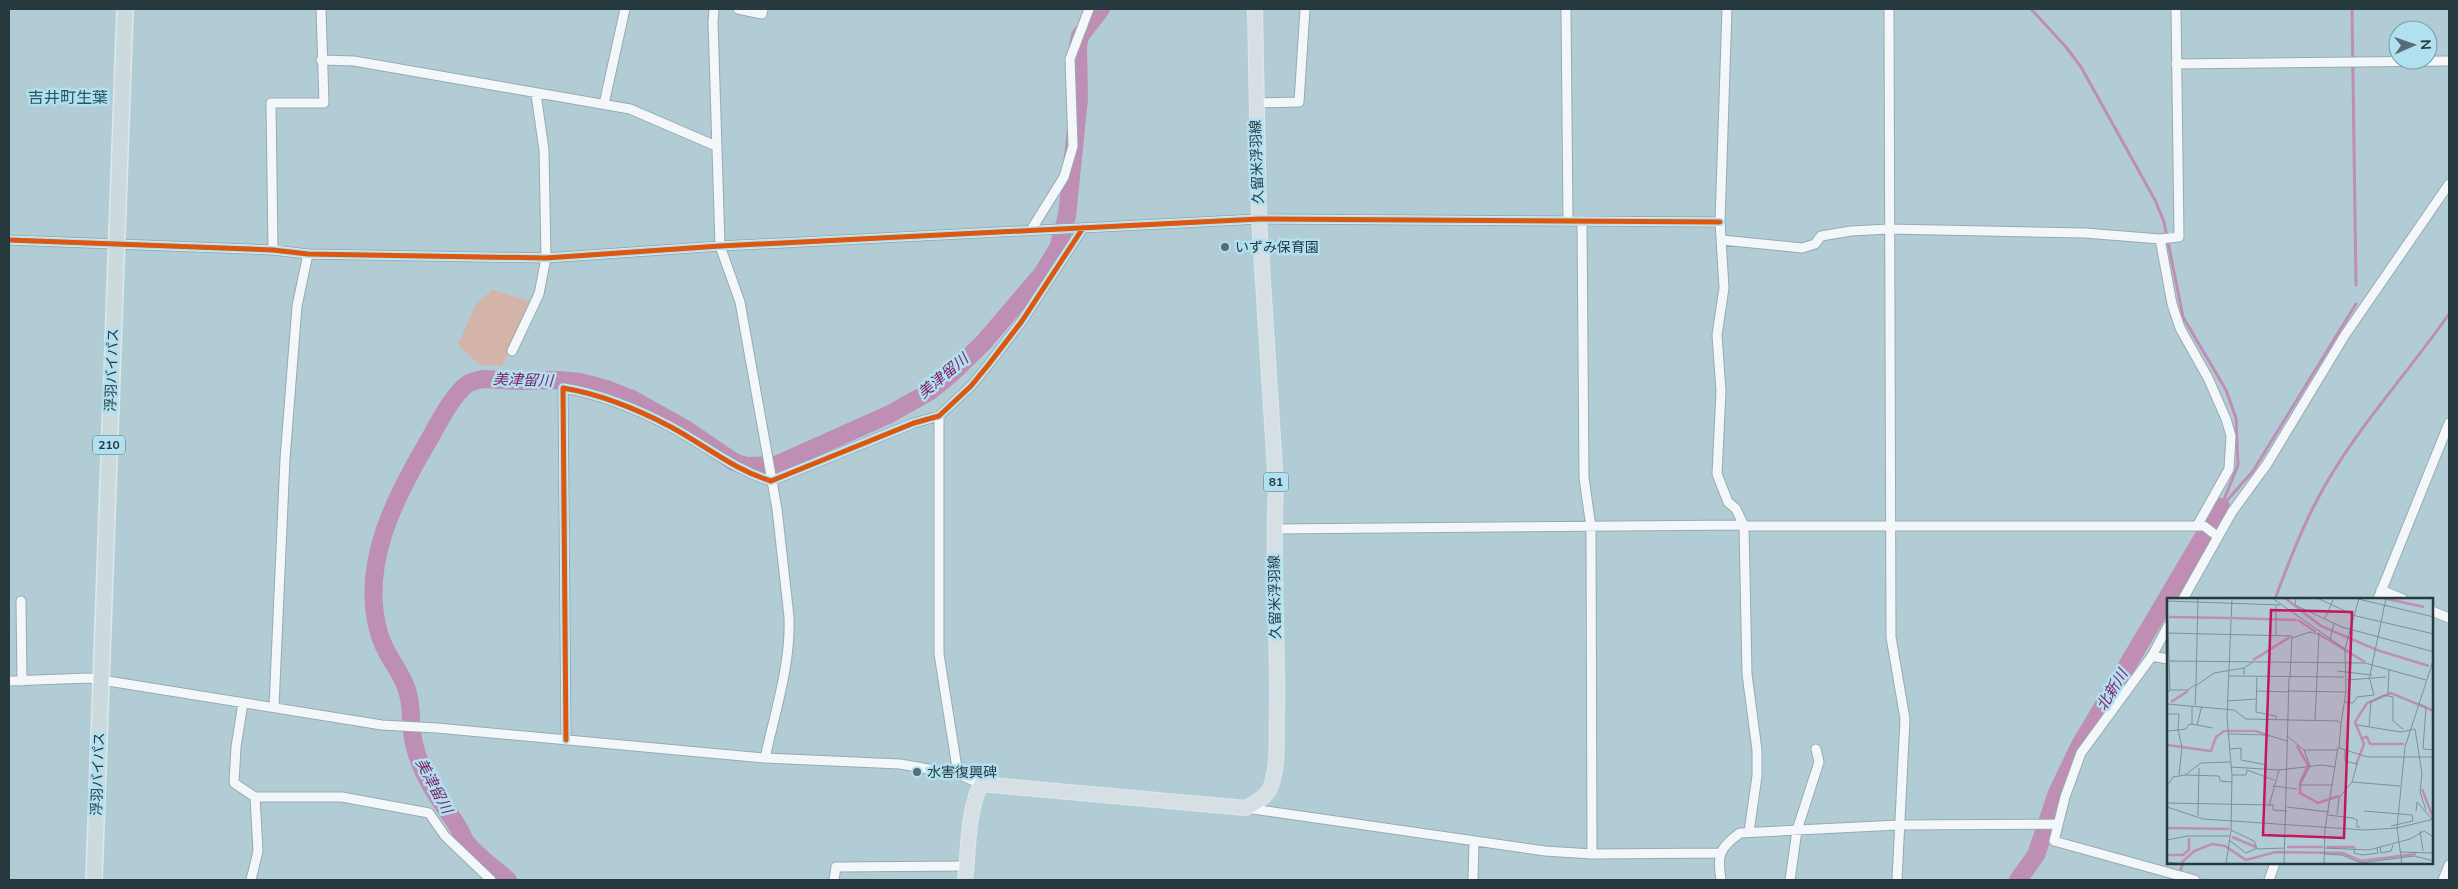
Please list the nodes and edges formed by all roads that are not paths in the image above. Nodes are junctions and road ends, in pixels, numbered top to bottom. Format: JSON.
{"nodes":[{"id":1,"x":125,"y":9,"type":"edge"},
{"id":2,"x":321,"y":9,"type":"edge"},
{"id":3,"x":625,"y":9,"type":"edge"},
{"id":4,"x":714,"y":9,"type":"edge"},
{"id":5,"x":738,"y":9,"type":"edge"},
{"id":6,"x":763,"y":9,"type":"edge"},
{"id":7,"x":1089,"y":9,"type":"edge"},
{"id":8,"x":1254,"y":9,"type":"edge"},
{"id":9,"x":1305,"y":9,"type":"edge"},
{"id":10,"x":1566,"y":9,"type":"edge"},
{"id":11,"x":1727,"y":9,"type":"edge"},
{"id":12,"x":1889,"y":9,"type":"edge"},
{"id":13,"x":2176,"y":9,"type":"edge"},
{"id":14,"x":321,"y":60,"type":"junction"},
{"id":15,"x":2449,"y":61,"type":"edge"},
{"id":16,"x":2176,"y":64,"type":"junction"},
{"id":17,"x":536,"y":94,"type":"junction"},
{"id":18,"x":1255,"y":103,"type":"junction"},
{"id":19,"x":604,"y":104,"type":"junction"},
{"id":20,"x":716,"y":146,"type":"junction"},
{"id":21,"x":2449,"y":184,"type":"edge"},
{"id":22,"x":1259,"y":218,"type":"junction"},
{"id":23,"x":1582,"y":220,"type":"junction"},
{"id":24,"x":1568,"y":221,"type":"junction"},
{"id":25,"x":1720,"y":222,"type":"junction"},
{"id":26,"x":1083,"y":228,"type":"junction"},
{"id":27,"x":1889,"y":229,"type":"junction"},
{"id":28,"x":1031,"y":230,"type":"junction"},
{"id":29,"x":2161,"y":239,"type":"junction"},
{"id":30,"x":9,"y":240,"type":"edge"},
{"id":31,"x":1722,"y":240,"type":"junction"},
{"id":32,"x":116,"y":244,"type":"junction"},
{"id":33,"x":720,"y":246,"type":"junction"},
{"id":34,"x":273,"y":250,"type":"junction"},
{"id":35,"x":308,"y":254,"type":"junction"},
{"id":36,"x":546,"y":258,"type":"junction"},
{"id":37,"x":512,"y":351,"type":"dead end"},
{"id":38,"x":939,"y":416,"type":"junction"},
{"id":39,"x":2449,"y":423,"type":"edge"},
{"id":40,"x":771,"y":479,"type":"junction"},
{"id":41,"x":1743,"y":525,"type":"junction"},
{"id":42,"x":2200,"y":526,"type":"junction"},
{"id":43,"x":1591,"y":527,"type":"junction"},
{"id":44,"x":1889,"y":527,"type":"junction"},
{"id":45,"x":1274,"y":529,"type":"junction"},
{"id":46,"x":2215,"y":534,"type":"junction"},
{"id":47,"x":2382,"y":590,"type":"junction"},
{"id":48,"x":2183,"y":598,"type":"edge"},
{"id":49,"x":2378,"y":598,"type":"edge"},
{"id":50,"x":2402,"y":598,"type":"edge"},
{"id":51,"x":21,"y":601,"type":"dead end"},
{"id":52,"x":2433,"y":611,"type":"edge"},
{"id":53,"x":2449,"y":618,"type":"edge"},
{"id":54,"x":2167,"y":628,"type":"edge"},
{"id":55,"x":2152,"y":656,"type":"junction"},
{"id":56,"x":2167,"y":658,"type":"edge"},
{"id":57,"x":22,"y":680,"type":"junction"},
{"id":58,"x":101,"y":680,"type":"junction"},
{"id":59,"x":9,"y":681,"type":"edge"},
{"id":60,"x":243,"y":703,"type":"junction"},
{"id":61,"x":274,"y":707,"type":"junction"},
{"id":62,"x":566,"y":740,"type":"junction"},
{"id":63,"x":1816,"y":749,"type":"dead end"},
{"id":64,"x":765,"y":758,"type":"junction"},
{"id":65,"x":958,"y":774,"type":"junction"},
{"id":66,"x":981,"y":784,"type":"junction"},
{"id":67,"x":255,"y":797,"type":"junction"},
{"id":68,"x":1246,"y":808,"type":"junction"},
{"id":69,"x":2055,"y":824,"type":"junction"},
{"id":70,"x":1898,"y":826,"type":"junction"},
{"id":71,"x":1797,"y":830,"type":"junction"},
{"id":72,"x":1749,"y":832,"type":"junction"},
{"id":73,"x":1474,"y":842,"type":"junction"},
{"id":74,"x":1720,"y":853,"type":"junction"},
{"id":75,"x":1592,"y":854,"type":"junction"},
{"id":76,"x":2275,"y":864,"type":"edge"},
{"id":77,"x":2449,"y":865,"type":"edge"},
{"id":78,"x":966,"y":873,"type":"edge"},
{"id":79,"x":94,"y":880,"type":"edge"},
{"id":80,"x":251,"y":880,"type":"edge"},
{"id":81,"x":491,"y":880,"type":"edge"},
{"id":82,"x":834,"y":880,"type":"edge"},
{"id":83,"x":1473,"y":880,"type":"edge"},
{"id":84,"x":1721,"y":880,"type":"edge"},
{"id":85,"x":1790,"y":880,"type":"edge"},
{"id":86,"x":1897,"y":880,"type":"edge"},
{"id":87,"x":2195,"y":880,"type":"edge"},
{"id":88,"x":2269,"y":880,"type":"edge"},
{"id":89,"x":2443,"y":880,"type":"edge"}],
"edges":[{"from":1,"to":32,"type":"highway","name":"浮羽バイパス","number":"210"},
{"from":2,"to":14,"type":"street"},
{"from":3,"to":19,"type":"street"},
{"from":4,"to":20,"type":"street"},
{"from":5,"to":6,"type":"street"},
{"from":7,"to":28,"type":"street"},
{"from":8,"to":18,"type":"main road","name":"久留米浮羽線","number":"81"},
{"from":9,"to":18,"type":"street"},
{"from":10,"to":24,"type":"street"},
{"from":11,"to":25,"type":"street"},
{"from":12,"to":27,"type":"street"},
{"from":13,"to":16,"type":"street"},
{"from":14,"to":17,"type":"street"},
{"from":14,"to":34,"type":"street"},
{"from":15,"to":16,"type":"street"},
{"from":16,"to":29,"type":"street"},
{"from":17,"to":19,"type":"street"},
{"from":17,"to":36,"type":"street"},
{"from":18,"to":22,"type":"main road","name":"久留米浮羽線","number":"81"},
{"from":19,"to":20,"type":"street"},
{"from":20,"to":33,"type":"street"},
{"from":21,"to":46,"type":"street"},
{"from":22,"to":24,"type":"street"},
{"from":22,"to":26,"type":"street"},
{"from":22,"to":45,"type":"main road","name":"久留米浮羽線","number":"81"},
{"from":23,"to":24,"type":"street"},
{"from":23,"to":25,"type":"street"},
{"from":23,"to":43,"type":"street"},
{"from":25,"to":31,"type":"street"},
{"from":26,"to":28,"type":"street"},
{"from":26,"to":38,"type":"street"},
{"from":27,"to":29,"type":"street"},
{"from":27,"to":31,"type":"street"},
{"from":27,"to":44,"type":"street"},
{"from":28,"to":33,"type":"street"},
{"from":29,"to":42,"type":"street"},
{"from":30,"to":32,"type":"street"},
{"from":31,"to":41,"type":"street"},
{"from":32,"to":34,"type":"street"},
{"from":32,"to":58,"type":"highway","name":"浮羽バイパス","number":"210"},
{"from":33,"to":36,"type":"street"},
{"from":33,"to":40,"type":"street"},
{"from":34,"to":35,"type":"street"},
{"from":35,"to":36,"type":"street"},
{"from":35,"to":61,"type":"street"},
{"from":36,"to":37,"type":"street"},
{"from":38,"to":40,"type":"street"},
{"from":38,"to":65,"type":"street"},
{"from":39,"to":47,"type":"street"},
{"from":40,"to":62,"type":"street"},
{"from":40,"to":64,"type":"street"},
{"from":41,"to":43,"type":"street"},
{"from":41,"to":44,"type":"street"},
{"from":41,"to":72,"type":"street"},
{"from":42,"to":44,"type":"street"},
{"from":42,"to":46,"type":"street"},
{"from":43,"to":45,"type":"street"},
{"from":43,"to":75,"type":"street"},
{"from":44,"to":70,"type":"street"},
{"from":45,"to":68,"type":"main road","name":"久留米浮羽線","number":"81"},
{"from":46,"to":48,"type":"street"},
{"from":47,"to":49,"type":"street"},
{"from":47,"to":50,"type":"street"},
{"from":51,"to":57,"type":"street"},
{"from":52,"to":53,"type":"street"},
{"from":54,"to":55,"type":"street"},
{"from":55,"to":56,"type":"street"},
{"from":55,"to":69,"type":"street"},
{"from":57,"to":58,"type":"street"},
{"from":57,"to":59,"type":"street"},
{"from":58,"to":60,"type":"street"},
{"from":58,"to":79,"type":"highway","name":"浮羽バイパス","number":"210"},
{"from":60,"to":61,"type":"street"},
{"from":60,"to":67,"type":"street"},
{"from":61,"to":62,"type":"street"},
{"from":62,"to":64,"type":"street"},
{"from":63,"to":71,"type":"street"},
{"from":64,"to":65,"type":"street"},
{"from":65,"to":66,"type":"street"},
{"from":66,"to":68,"type":"main road"},
{"from":66,"to":78,"type":"main road"},
{"from":67,"to":80,"type":"street"},
{"from":67,"to":81,"type":"street"},
{"from":68,"to":73,"type":"street"},
{"from":69,"to":70,"type":"street"},
{"from":69,"to":87,"type":"street"},
{"from":70,"to":71,"type":"street"},
{"from":70,"to":86,"type":"street"},
{"from":71,"to":72,"type":"street"},
{"from":71,"to":85,"type":"street"},
{"from":72,"to":74,"type":"street"},
{"from":73,"to":75,"type":"street"},
{"from":73,"to":83,"type":"street"},
{"from":74,"to":75,"type":"street"},
{"from":74,"to":84,"type":"street"},
{"from":76,"to":88,"type":"street"},
{"from":77,"to":89,"type":"street"},
{"from":78,"to":82,"type":"street"}]}
